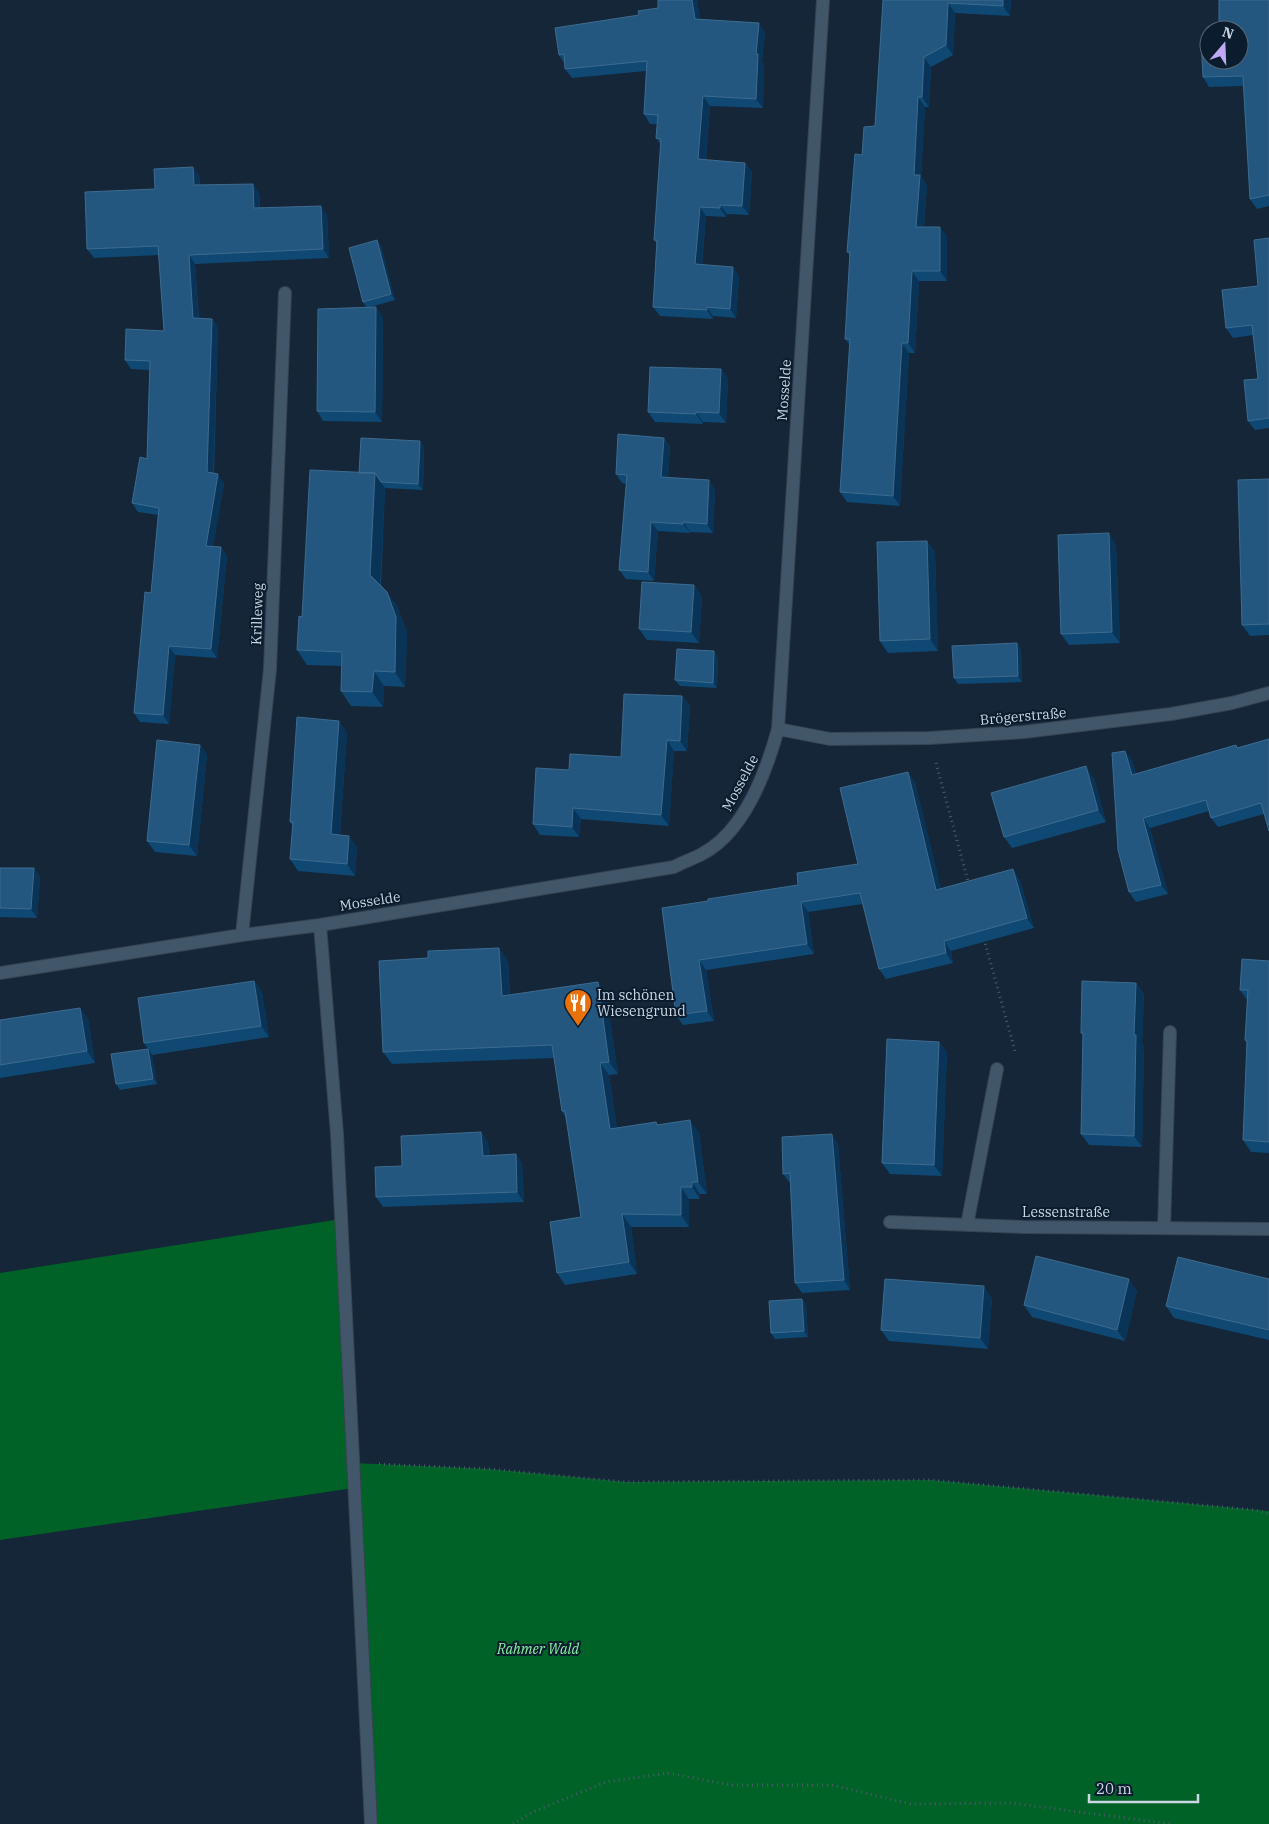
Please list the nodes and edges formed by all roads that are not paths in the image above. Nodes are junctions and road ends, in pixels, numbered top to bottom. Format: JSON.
{"nodes":[{"id":1,"x":823,"y":0,"type":"edge"},
{"id":2,"x":284,"y":293,"type":"dead end"},
{"id":3,"x":1269,"y":693,"type":"edge"},
{"id":4,"x":778,"y":729,"type":"junction"},
{"id":5,"x":320,"y":924,"type":"junction"},
{"id":6,"x":242,"y":935,"type":"junction"},
{"id":7,"x":0,"y":973,"type":"edge"},
{"id":8,"x":1170,"y":1032,"type":"dead end"},
{"id":9,"x":997,"y":1069,"type":"road end"},
{"id":10,"x":890,"y":1222,"type":"dead end"},
{"id":11,"x":967,"y":1225,"type":"junction"},
{"id":12,"x":1164,"y":1228,"type":"junction"},
{"id":13,"x":1269,"y":1229,"type":"edge"},
{"id":14,"x":371,"y":1824,"type":"edge"}],
"edges":[{"from":1,"to":4,"type":"street","name":"Mosselde"},
{"from":2,"to":6,"type":"street","name":"Krilleweg"},
{"from":3,"to":4,"type":"street","name":"Brögerstraße"},
{"from":4,"to":5,"type":"street","name":"Mosselde"},
{"from":5,"to":6,"type":"street","name":"Mosselde"},
{"from":5,"to":14,"type":"street"},
{"from":6,"to":7,"type":"street","name":"Mosselde"},
{"from":8,"to":12,"type":"street"},
{"from":9,"to":11,"type":"street"},
{"from":10,"to":11,"type":"street","name":"Lessenstraße"},
{"from":11,"to":12,"type":"street","name":"Lessenstraße"},
{"from":12,"to":13,"type":"street","name":"Lessenstraße"}]}
